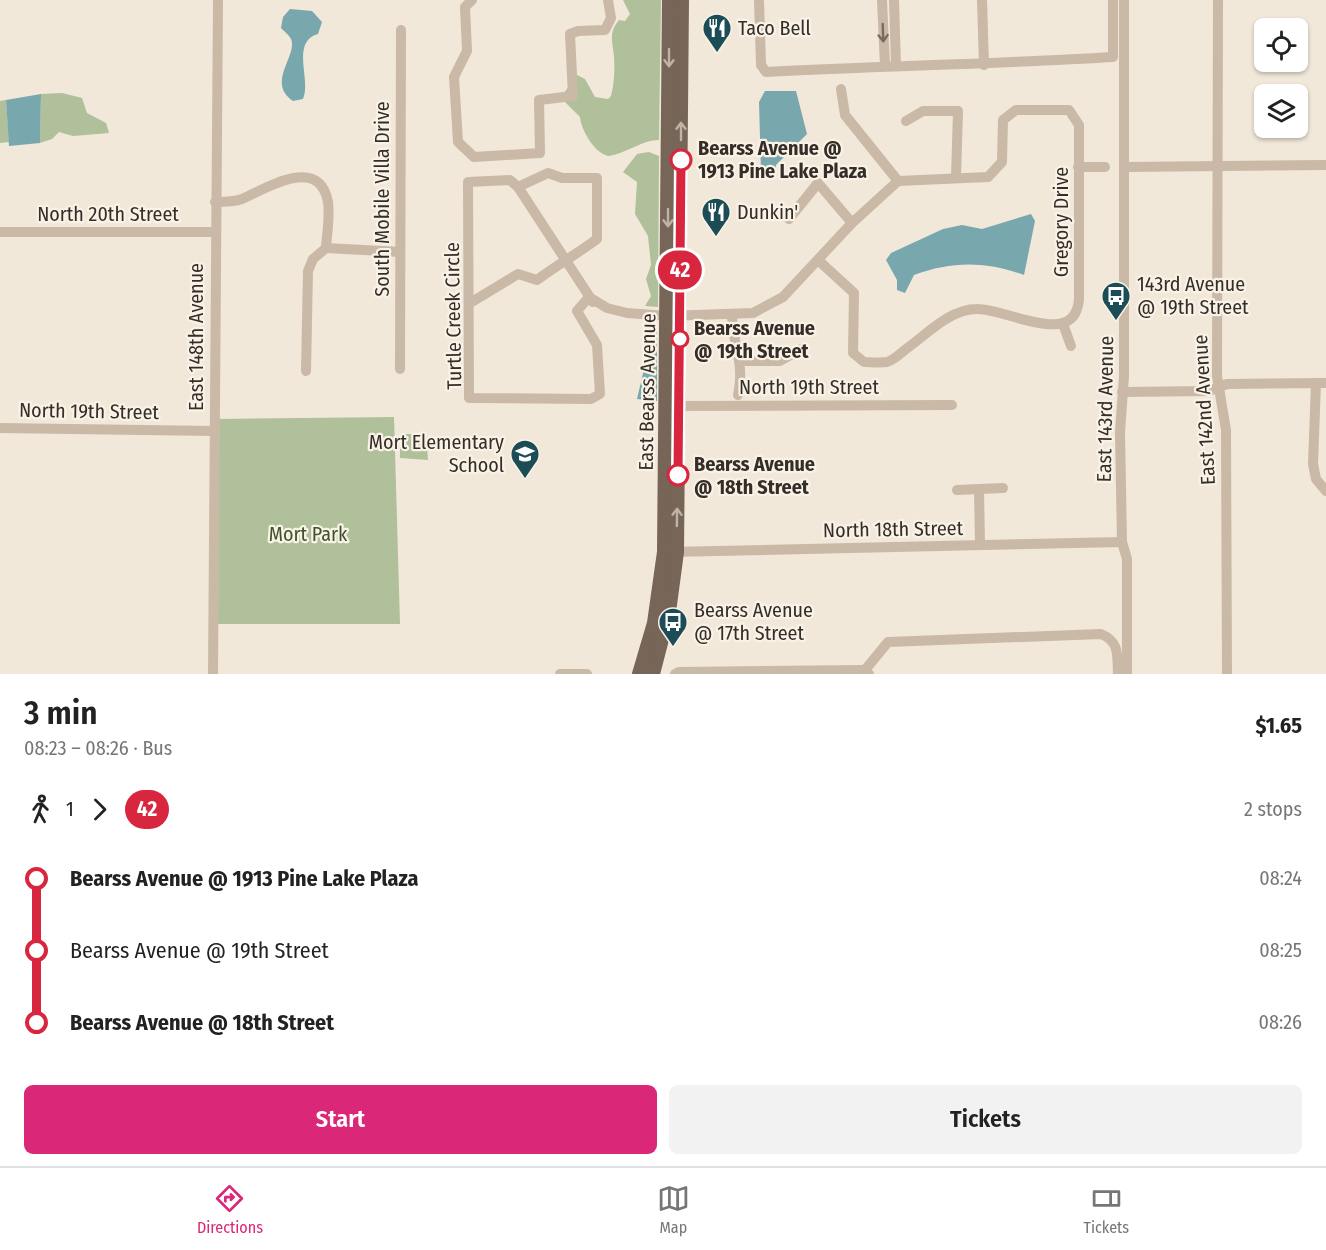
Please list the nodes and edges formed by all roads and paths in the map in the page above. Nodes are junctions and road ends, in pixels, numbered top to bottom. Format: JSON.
{"nodes":[{"id":1,"x":218,"y":0,"type":"edge"},
{"id":2,"x":472,"y":0,"type":"edge"},
{"id":3,"x":608,"y":0,"type":"edge"},
{"id":4,"x":669,"y":0,"type":"edge"},
{"id":5,"x":682,"y":0,"type":"edge"},
{"id":6,"x":759,"y":0,"type":"edge"},
{"id":7,"x":882,"y":0,"type":"edge"},
{"id":8,"x":894,"y":0,"type":"edge"},
{"id":9,"x":982,"y":0,"type":"edge"},
{"id":10,"x":1113,"y":0,"type":"edge"},
{"id":11,"x":1124,"y":0,"type":"edge"},
{"id":12,"x":1218,"y":0,"type":"edge"},
{"id":13,"x":401,"y":30,"type":"dead end"},
{"id":14,"x":1113,"y":57,"type":"junction"},
{"id":15,"x":1125,"y":57,"type":"junction"},
{"id":16,"x":984,"y":65,"type":"junction"},
{"id":17,"x":885,"y":66,"type":"junction"},
{"id":18,"x":896,"y":66,"type":"junction"},
{"id":19,"x":841,"y":89,"type":"dead end"},
{"id":20,"x":906,"y":121,"type":"dead end"},
{"id":21,"x":1326,"y":165,"type":"edge"},
{"id":22,"x":1216,"y":166,"type":"junction"},
{"id":23,"x":1078,"y":167,"type":"junction"},
{"id":24,"x":1105,"y":167,"type":"dead end"},
{"id":25,"x":1125,"y":167,"type":"junction"},
{"id":26,"x":956,"y":177,"type":"junction"},
{"id":27,"x":898,"y":181,"type":"junction"},
{"id":28,"x":674,"y":182,"type":"junction"},
{"id":29,"x":518,"y":187,"type":"junction"},
{"id":30,"x":215,"y":202,"type":"junction"},
{"id":31,"x":789,"y":219,"type":"dead end"},
{"id":32,"x":852,"y":223,"type":"junction"},
{"id":33,"x":0,"y":232,"type":"edge"},
{"id":34,"x":215,"y":232,"type":"junction"},
{"id":35,"x":326,"y":248,"type":"junction"},
{"id":36,"x":400,"y":252,"type":"junction"},
{"id":37,"x":563,"y":259,"type":"junction"},
{"id":38,"x":818,"y":260,"type":"junction"},
{"id":39,"x":590,"y":297,"type":"junction"},
{"id":40,"x":470,"y":303,"type":"junction"},
{"id":41,"x":674,"y":315,"type":"junction"},
{"id":42,"x":732,"y":315,"type":"junction"},
{"id":43,"x":1063,"y":324,"type":"junction"},
{"id":44,"x":1071,"y":346,"type":"dead end"},
{"id":45,"x":803,"y":348,"type":"dead end"},
{"id":46,"x":741,"y":361,"type":"junction"},
{"id":47,"x":400,"y":369,"type":"dead end"},
{"id":48,"x":306,"y":371,"type":"dead end"},
{"id":49,"x":1321,"y":383,"type":"edge"},
{"id":50,"x":1219,"y":389,"type":"junction"},
{"id":51,"x":1122,"y":392,"type":"junction"},
{"id":52,"x":738,"y":395,"type":"dead end"},
{"id":53,"x":952,"y":405,"type":"dead end"},
{"id":54,"x":673,"y":406,"type":"junction"},
{"id":55,"x":0,"y":428,"type":"edge"},
{"id":56,"x":214,"y":431,"type":"junction"},
{"id":57,"x":1003,"y":488,"type":"dead end"},
{"id":58,"x":957,"y":490,"type":"dead end"},
{"id":59,"x":979,"y":490,"type":"junction"},
{"id":60,"x":1326,"y":491,"type":"edge"},
{"id":61,"x":1122,"y":542,"type":"junction"},
{"id":62,"x":981,"y":545,"type":"junction"},
{"id":63,"x":671,"y":552,"type":"junction"},
{"id":64,"x":663,"y":610,"type":"junction"},
{"id":65,"x":867,"y":672,"type":"edge"},
{"id":66,"x":213,"y":674,"type":"edge"},
{"id":67,"x":560,"y":674,"type":"edge"},
{"id":68,"x":587,"y":674,"type":"edge"},
{"id":69,"x":639,"y":674,"type":"edge"},
{"id":70,"x":652,"y":674,"type":"edge"},
{"id":71,"x":675,"y":674,"type":"edge"},
{"id":72,"x":1118,"y":674,"type":"edge"},
{"id":73,"x":1127,"y":674,"type":"edge"},
{"id":74,"x":1227,"y":674,"type":"edge"}],
"edges":[{"from":1,"to":30,"type":"street","name":"East 148th Avenue"},
{"from":2,"to":3,"type":"street"},
{"from":4,"to":28,"type":"main road","name":"East Bearss Avenue","one_way":true},
{"from":28,"to":5,"type":"main road","name":"East Bearss Avenue","one_way":true},
{"from":6,"to":17,"type":"street"},
{"from":7,"to":17,"type":"street","one_way":true},
{"from":8,"to":18,"type":"street"},
{"from":9,"to":16,"type":"street"},
{"from":10,"to":14,"type":"street"},
{"from":11,"to":15,"type":"street","name":"East 143rd Avenue"},
{"from":12,"to":22,"type":"street","name":"East 142nd Avenue"},
{"from":13,"to":36,"type":"street","name":"South Mobile Villa Drive"},
{"from":14,"to":15,"type":"street"},
{"from":14,"to":16,"type":"street"},
{"from":15,"to":25,"type":"street","name":"East 143rd Avenue"},
{"from":16,"to":18,"type":"street"},
{"from":17,"to":18,"type":"street"},
{"from":19,"to":27,"type":"street"},
{"from":20,"to":26,"type":"street"},
{"from":21,"to":22,"type":"street"},
{"from":22,"to":25,"type":"street"},
{"from":22,"to":50,"type":"street","name":"East 142nd Avenue"},
{"from":23,"to":24,"type":"street"},
{"from":23,"to":26,"type":"street","name":"Gregory Drive"},
{"from":23,"to":43,"type":"street","name":"Gregory Drive"},
{"from":25,"to":51,"type":"street","name":"East 143rd Avenue"},
{"from":26,"to":27,"type":"street","name":"Gregory Drive"},
{"from":27,"to":32,"type":"street"},
{"from":28,"to":41,"type":"main road","name":"East Bearss Avenue"},
{"from":29,"to":37,"type":"street"},
{"from":29,"to":37,"type":"street"},
{"from":29,"to":40,"type":"street","name":"Turtle Creek Circle"},
{"from":30,"to":34,"type":"street","name":"East 148th Avenue"},
{"from":30,"to":35,"type":"street"},
{"from":31,"to":32,"type":"street"},
{"from":32,"to":38,"type":"street"},
{"from":33,"to":34,"type":"street","name":"North 20th Street"},
{"from":34,"to":56,"type":"street","name":"East 148th Avenue"},
{"from":35,"to":36,"type":"street"},
{"from":35,"to":48,"type":"street"},
{"from":36,"to":47,"type":"street","name":"South Mobile Villa Drive"},
{"from":37,"to":39,"type":"street"},
{"from":37,"to":40,"type":"street"},
{"from":38,"to":42,"type":"street"},
{"from":38,"to":43,"type":"street"},
{"from":39,"to":40,"type":"street","name":"Turtle Creek Circle"},
{"from":39,"to":41,"type":"street"},
{"from":41,"to":42,"type":"street"},
{"from":41,"to":54,"type":"main road","name":"East Bearss Avenue"},
{"from":42,"to":46,"type":"street"},
{"from":43,"to":44,"type":"street"},
{"from":45,"to":46,"type":"street"},
{"from":46,"to":52,"type":"street"},
{"from":49,"to":50,"type":"street"},
{"from":49,"to":60,"type":"street"},
{"from":50,"to":51,"type":"street"},
{"from":50,"to":74,"type":"street","name":"East 142nd Avenue"},
{"from":51,"to":61,"type":"street","name":"East 143rd Avenue"},
{"from":53,"to":54,"type":"street","name":"North 19th Street"},
{"from":54,"to":63,"type":"main road","name":"East Bearss Avenue"},
{"from":55,"to":56,"type":"street","name":"North 19th Street"},
{"from":56,"to":66,"type":"street","name":"East 148th Avenue"},
{"from":57,"to":59,"type":"street"},
{"from":58,"to":59,"type":"street"},
{"from":59,"to":62,"type":"street"},
{"from":61,"to":62,"type":"street","name":"North 18th Street"},
{"from":61,"to":73,"type":"street","name":"East 143rd Avenue"},
{"from":62,"to":63,"type":"street","name":"North 18th Street"},
{"from":63,"to":64,"type":"main road","name":"East Bearss Avenue"},
{"from":64,"to":69,"type":"main road","name":"East Bearss Avenue"},
{"from":64,"to":70,"type":"main road","name":"East Bearss Avenue"},
{"from":65,"to":71,"type":"street"},
{"from":65,"to":72,"type":"street"},
{"from":67,"to":68,"type":"street"}]}
